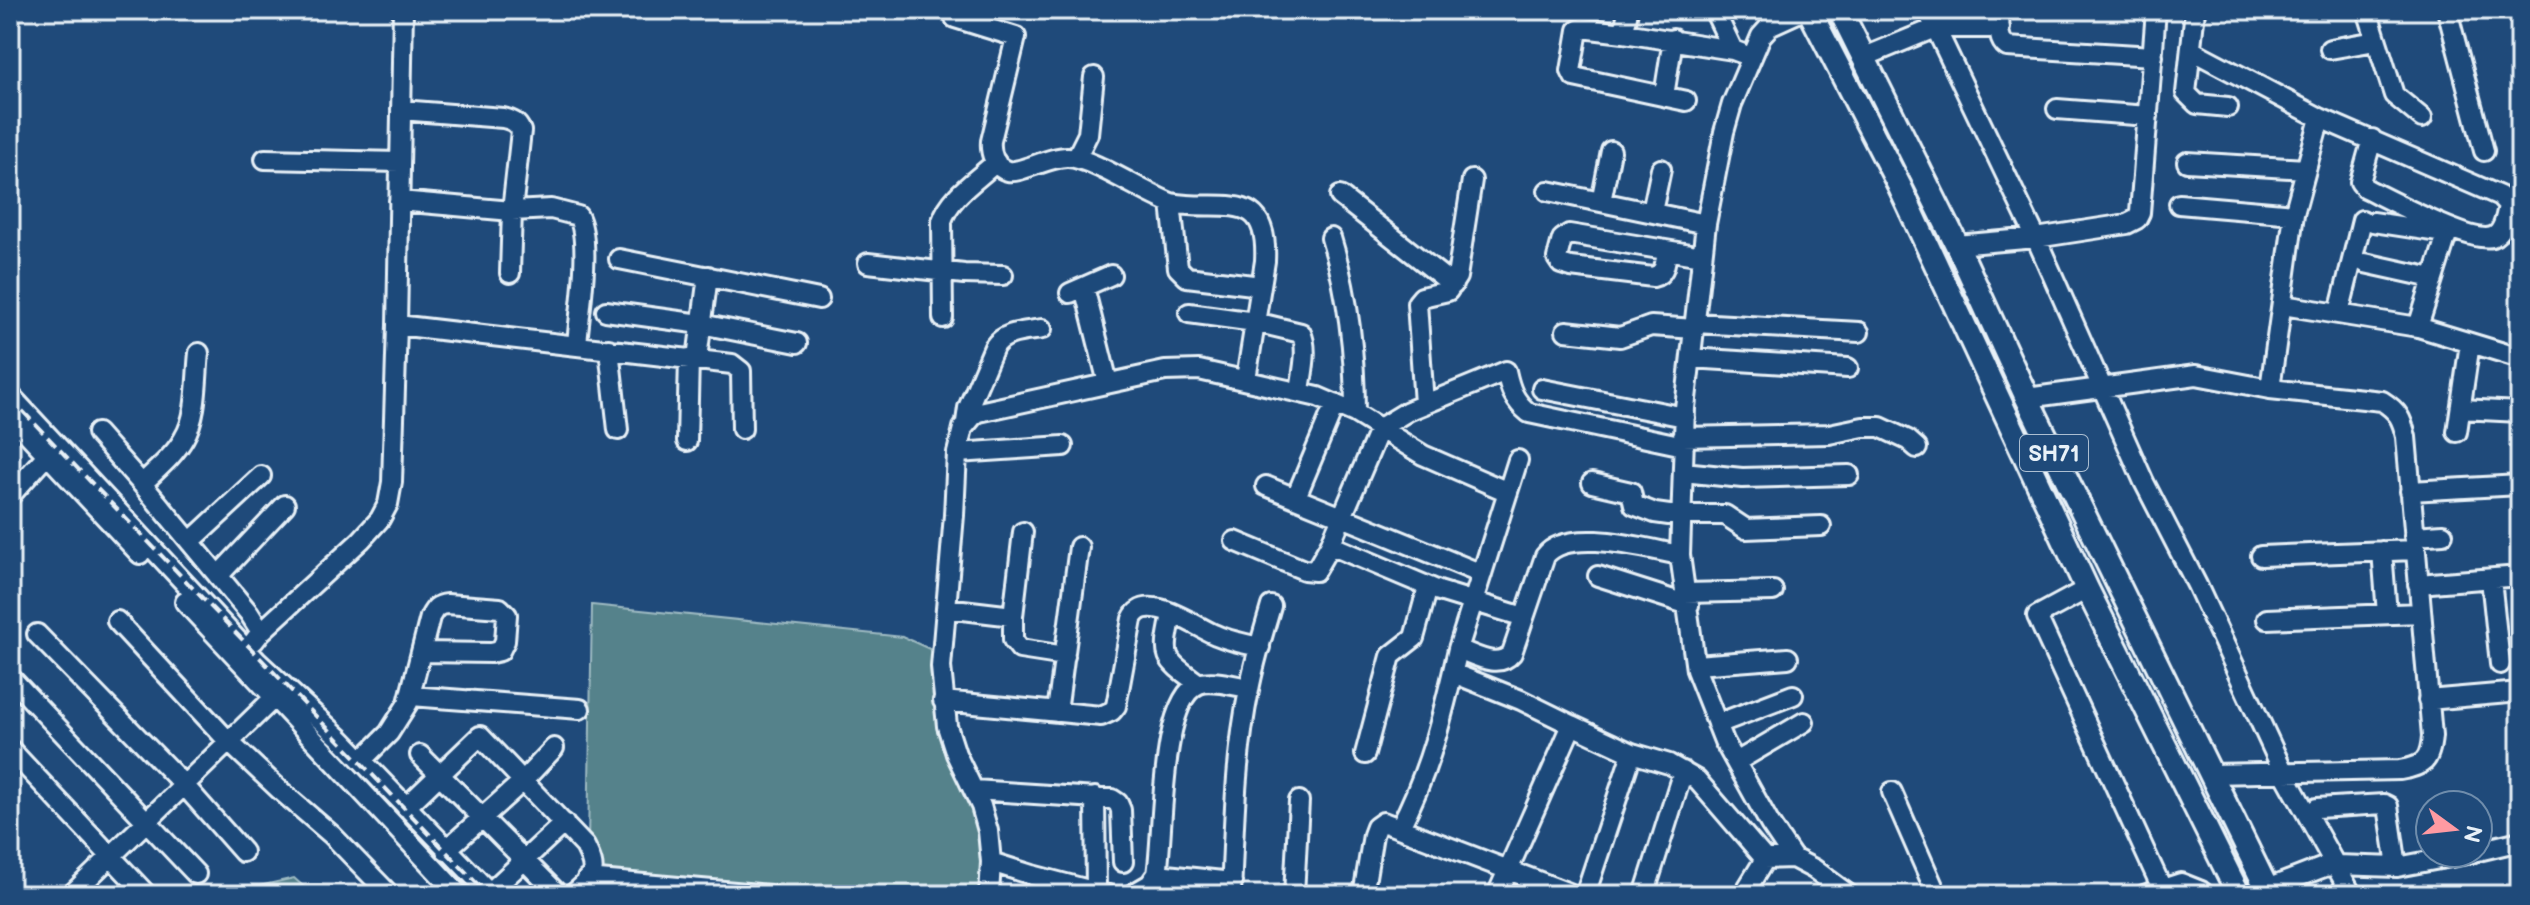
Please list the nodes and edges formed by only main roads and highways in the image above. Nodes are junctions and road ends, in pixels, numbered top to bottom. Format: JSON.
{"nodes":[{"id":1,"x":1807,"y":10,"type":"edge"},
{"id":2,"x":1840,"y":10,"type":"edge"},
{"id":3,"x":1921,"y":170,"type":"junction"},
{"id":4,"x":1899,"y":185,"type":"junction"},
{"id":5,"x":2268,"y":892,"type":"edge"},
{"id":6,"x":2239,"y":895,"type":"edge"}],
"edges":[{"from":1,"to":4,"type":"main road","number":"SH71"},
{"from":2,"to":3,"type":"main road","number":"SH71"},
{"from":3,"to":4,"type":"main road"},
{"from":3,"to":5,"type":"main road","number":"SH71"},
{"from":4,"to":6,"type":"main road","number":"SH71"}]}
